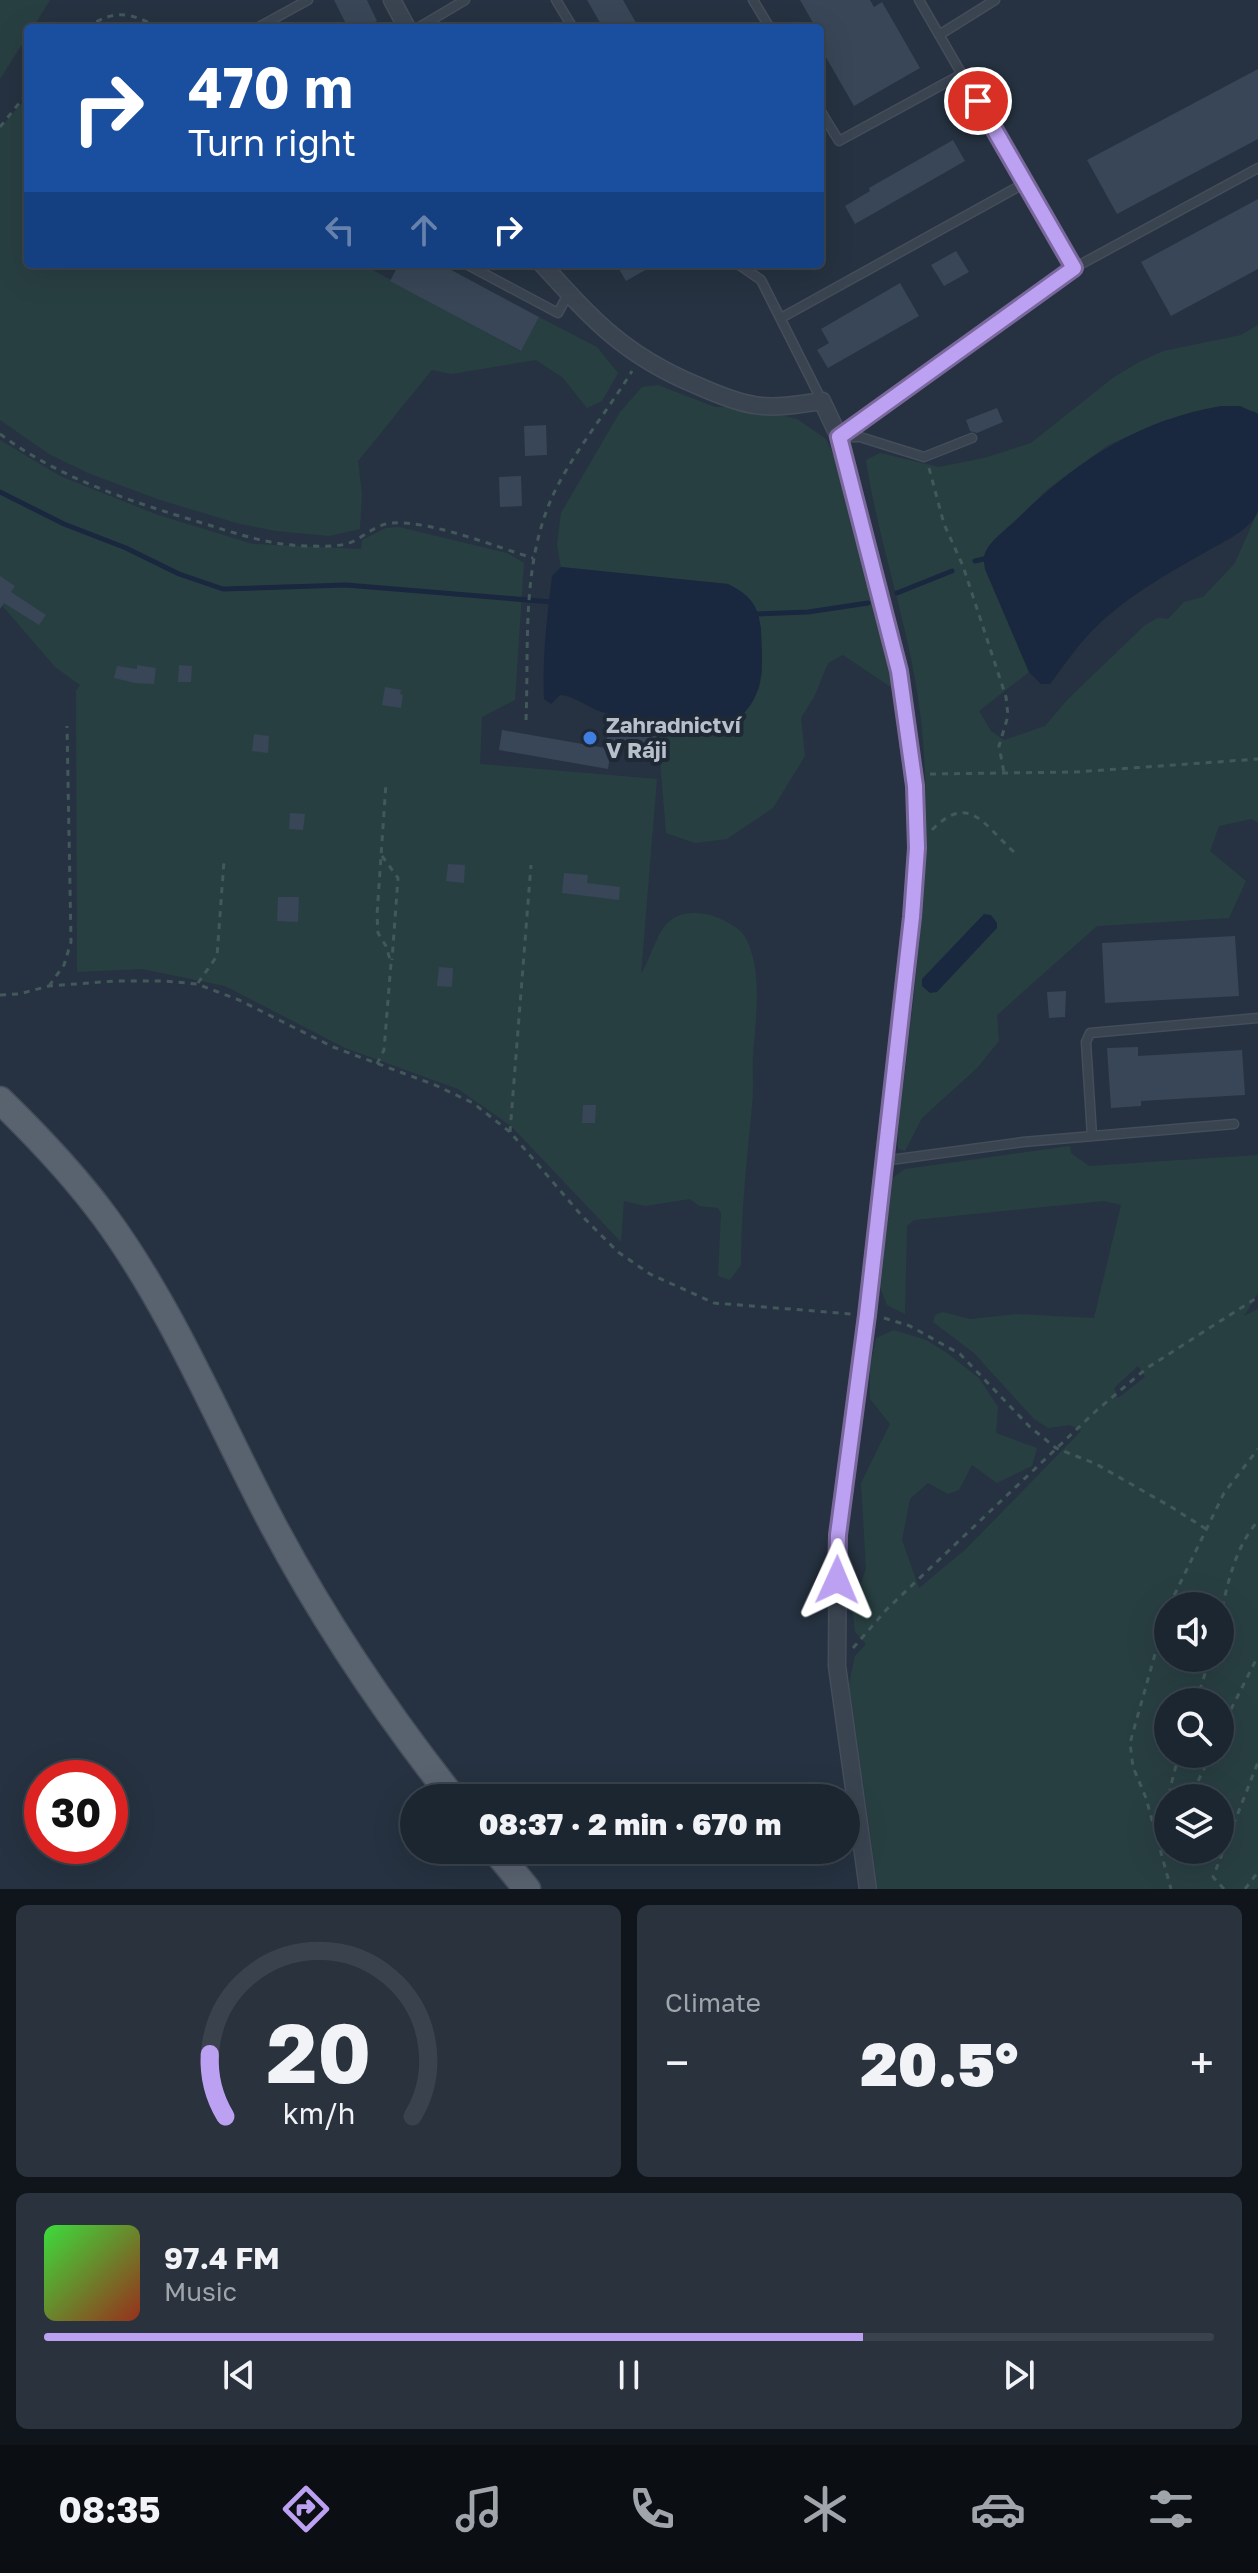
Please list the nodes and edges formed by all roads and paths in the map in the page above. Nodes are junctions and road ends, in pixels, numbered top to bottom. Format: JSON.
{"nodes":[{"id":1,"x":308,"y":0,"type":"edge"},
{"id":2,"x":392,"y":0,"type":"edge"},
{"id":3,"x":465,"y":0,"type":"edge"},
{"id":4,"x":556,"y":0,"type":"edge"},
{"id":5,"x":753,"y":0,"type":"edge"},
{"id":6,"x":919,"y":0,"type":"edge"},
{"id":7,"x":995,"y":0,"type":"edge"},
{"id":8,"x":92,"y":24,"type":"edge"},
{"id":9,"x":152,"y":24,"type":"edge"},
{"id":10,"x":264,"y":24,"type":"edge"},
{"id":11,"x":405,"y":24,"type":"edge"},
{"id":12,"x":425,"y":24,"type":"edge"},
{"id":13,"x":571,"y":24,"type":"edge"},
{"id":14,"x":768,"y":24,"type":"edge"},
{"id":15,"x":939,"y":35,"type":"junction"},
{"id":16,"x":962,"y":74,"type":"junction"},
{"id":17,"x":24,"y":97,"type":"edge"},
{"id":18,"x":824,"y":117,"type":"edge"},
{"id":19,"x":0,"y":127,"type":"edge"},
{"id":20,"x":1258,"y":168,"type":"edge"},
{"id":21,"x":1025,"y":183,"type":"junction"},
{"id":22,"x":474,"y":268,"type":"edge"},
{"id":23,"x":546,"y":268,"type":"edge"},
{"id":24,"x":744,"y":268,"type":"edge"},
{"id":25,"x":1074,"y":268,"type":"junction"},
{"id":26,"x":568,"y":293,"type":"junction"},
{"id":27,"x":781,"y":318,"type":"junction"},
{"id":28,"x":640,"y":357,"type":"junction"},
{"id":29,"x":822,"y":401,"type":"junction"},
{"id":30,"x":0,"y":434,"type":"edge"},
{"id":31,"x":839,"y":437,"type":"junction"},
{"id":32,"x":972,"y":438,"type":"dead end"},
{"id":33,"x":926,"y":457,"type":"junction"},
{"id":34,"x":533,"y":558,"type":"junction"},
{"id":35,"x":526,"y":720,"type":"dead end"},
{"id":36,"x":67,"y":726,"type":"dead end"},
{"id":37,"x":1258,"y":759,"type":"edge"},
{"id":38,"x":912,"y":773,"type":"junction"},
{"id":39,"x":1004,"y":773,"type":"junction"},
{"id":40,"x":386,"y":783,"type":"dead end"},
{"id":41,"x":917,"y":848,"type":"junction"},
{"id":42,"x":1014,"y":852,"type":"dead end"},
{"id":43,"x":382,"y":856,"type":"junction"},
{"id":44,"x":224,"y":861,"type":"dead end"},
{"id":45,"x":531,"y":865,"type":"dead end"},
{"id":46,"x":391,"y":963,"type":"junction"},
{"id":47,"x":197,"y":984,"type":"junction"},
{"id":48,"x":49,"y":986,"type":"junction"},
{"id":49,"x":0,"y":995,"type":"edge"},
{"id":50,"x":1258,"y":1018,"type":"edge"},
{"id":51,"x":377,"y":1064,"type":"junction"},
{"id":52,"x":0,"y":1100,"type":"edge"},
{"id":53,"x":1234,"y":1124,"type":"dead end"},
{"id":54,"x":510,"y":1132,"type":"junction"},
{"id":55,"x":1092,"y":1136,"type":"junction"},
{"id":56,"x":883,"y":1161,"type":"junction"},
{"id":57,"x":1258,"y":1297,"type":"edge"},
{"id":58,"x":867,"y":1315,"type":"junction"},
{"id":59,"x":1056,"y":1448,"type":"junction"},
{"id":60,"x":1258,"y":1449,"type":"edge"},
{"id":61,"x":1258,"y":1521,"type":"edge"},
{"id":62,"x":1206,"y":1529,"type":"junction"},
{"id":63,"x":1175,"y":1592,"type":"edge"},
{"id":64,"x":1225,"y":1592,"type":"edge"},
{"id":65,"x":1258,"y":1656,"type":"edge"},
{"id":66,"x":1154,"y":1657,"type":"edge"},
{"id":67,"x":837,"y":1666,"type":"junction"},
{"id":68,"x":1234,"y":1703,"type":"edge"},
{"id":69,"x":1258,"y":1762,"type":"edge"},
{"id":70,"x":443,"y":1784,"type":"edge"},
{"id":71,"x":506,"y":1864,"type":"edge"},
{"id":72,"x":1258,"y":1872,"type":"edge"},
{"id":73,"x":527,"y":1889,"type":"edge"},
{"id":74,"x":868,"y":1889,"type":"edge"},
{"id":75,"x":1171,"y":1889,"type":"edge"},
{"id":76,"x":1224,"y":1889,"type":"edge"},
{"id":77,"x":1245,"y":1889,"type":"edge"}],
"edges":[{"from":1,"to":10,"type":"lane"},
{"from":2,"to":11,"type":"street"},
{"from":3,"to":12,"type":"lane"},
{"from":4,"to":13,"type":"lane"},
{"from":5,"to":14,"type":"lane"},
{"from":6,"to":15,"type":"lane"},
{"from":7,"to":15,"type":"lane"},
{"from":8,"to":9,"type":"path"},
{"from":15,"to":16,"type":"lane"},
{"from":16,"to":18,"type":"lane"},
{"from":16,"to":21,"type":"lane"},
{"from":17,"to":19,"type":"path"},
{"from":20,"to":25,"type":"lane"},
{"from":21,"to":25,"type":"lane"},
{"from":21,"to":27,"type":"lane"},
{"from":22,"to":26,"type":"lane"},
{"from":23,"to":26,"type":"street"},
{"from":24,"to":27,"type":"lane"},
{"from":25,"to":31,"type":"lane"},
{"from":26,"to":28,"type":"street"},
{"from":27,"to":29,"type":"lane"},
{"from":28,"to":29,"type":"street"},
{"from":28,"to":34,"type":"path"},
{"from":29,"to":31,"type":"street"},
{"from":30,"to":34,"type":"path"},
{"from":31,"to":33,"type":"lane"},
{"from":31,"to":38,"type":"street"},
{"from":32,"to":33,"type":"lane"},
{"from":33,"to":39,"type":"path"},
{"from":34,"to":35,"type":"path"},
{"from":36,"to":48,"type":"path"},
{"from":37,"to":39,"type":"path"},
{"from":38,"to":39,"type":"path"},
{"from":38,"to":41,"type":"street"},
{"from":40,"to":43,"type":"path"},
{"from":41,"to":42,"type":"path"},
{"from":41,"to":56,"type":"street"},
{"from":43,"to":46,"type":"path"},
{"from":43,"to":46,"type":"path"},
{"from":44,"to":47,"type":"path"},
{"from":45,"to":54,"type":"path"},
{"from":46,"to":51,"type":"path"},
{"from":47,"to":48,"type":"path"},
{"from":47,"to":51,"type":"path"},
{"from":48,"to":49,"type":"path"},
{"from":50,"to":55,"type":"lane"},
{"from":51,"to":54,"type":"path"},
{"from":52,"to":70,"type":"main road"},
{"from":53,"to":55,"type":"lane"},
{"from":54,"to":58,"type":"path"},
{"from":55,"to":56,"type":"lane"},
{"from":56,"to":58,"type":"street"},
{"from":57,"to":59,"type":"path"},
{"from":58,"to":59,"type":"path"},
{"from":58,"to":67,"type":"street"},
{"from":59,"to":62,"type":"path"},
{"from":59,"to":67,"type":"path"},
{"from":60,"to":62,"type":"path"},
{"from":61,"to":64,"type":"path"},
{"from":62,"to":63,"type":"path"},
{"from":65,"to":68,"type":"path"},
{"from":66,"to":75,"type":"path"},
{"from":67,"to":74,"type":"street"},
{"from":69,"to":76,"type":"path"},
{"from":71,"to":73,"type":"main road"},
{"from":72,"to":77,"type":"path"}]}
